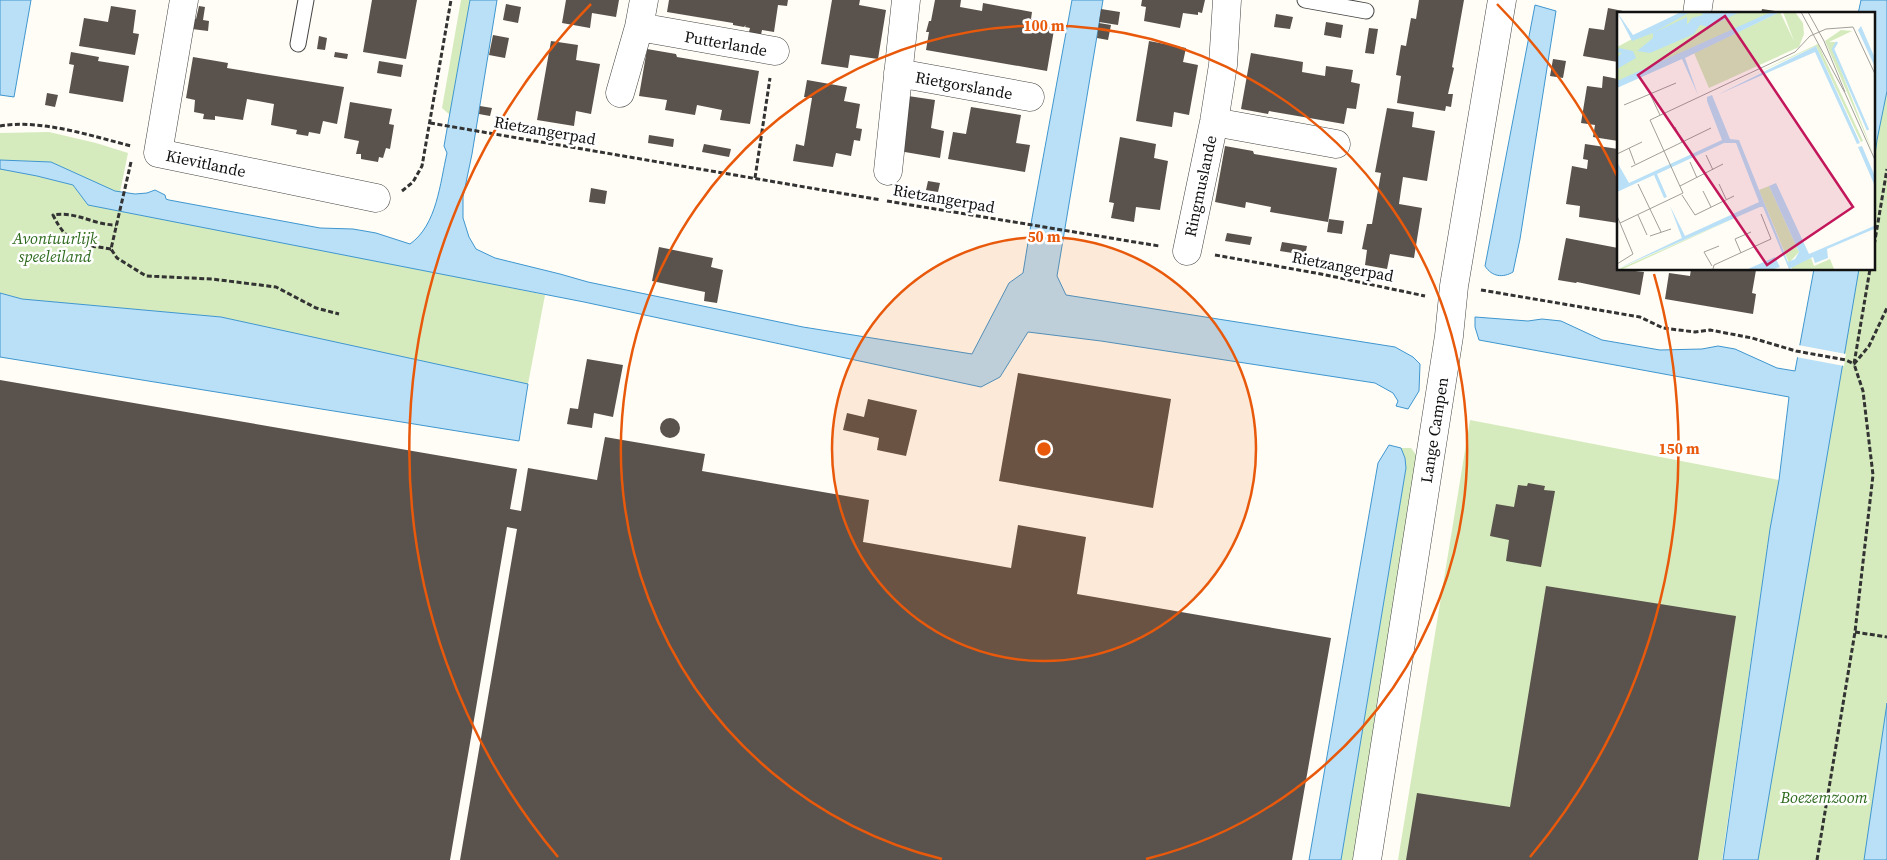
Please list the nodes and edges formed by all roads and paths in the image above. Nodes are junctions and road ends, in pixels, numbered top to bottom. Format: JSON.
{"nodes":[{"id":1,"x":184,"y":0,"type":"edge"},
{"id":2,"x":306,"y":0,"type":"edge"},
{"id":3,"x":451,"y":0,"type":"edge"},
{"id":4,"x":644,"y":0,"type":"edge"},
{"id":5,"x":906,"y":0,"type":"edge"},
{"id":6,"x":1227,"y":0,"type":"edge"},
{"id":7,"x":1305,"y":0,"type":"edge"},
{"id":8,"x":1502,"y":0,"type":"edge"},
{"id":9,"x":1366,"y":11,"type":"dead end"},
{"id":10,"x":639,"y":28,"type":"junction"},
{"id":11,"x":298,"y":44,"type":"dead end"},
{"id":12,"x":775,"y":50,"type":"joint"},
{"id":13,"x":898,"y":73,"type":"junction"},
{"id":14,"x":620,"y":93,"type":"dead end"},
{"id":15,"x":1030,"y":96,"type":"dead end"},
{"id":16,"x":1214,"y":122,"type":"junction"},
{"id":17,"x":430,"y":123,"type":"junction"},
{"id":18,"x":0,"y":126,"type":"edge"},
{"id":19,"x":1336,"y":144,"type":"dead end"},
{"id":20,"x":146,"y":150,"type":"junction"},
{"id":21,"x":1887,"y":170,"type":"edge"},
{"id":22,"x":888,"y":171,"type":"dead end"},
{"id":23,"x":755,"y":178,"type":"junction"},
{"id":24,"x":376,"y":198,"type":"joint"},
{"id":25,"x":117,"y":223,"type":"junction"},
{"id":26,"x":1874,"y":246,"type":"edge"},
{"id":27,"x":111,"y":249,"type":"junction"},
{"id":28,"x":1187,"y":251,"type":"junction"},
{"id":29,"x":1870,"y":270,"type":"edge"},
{"id":30,"x":1453,"y":293,"type":"junction"},
{"id":31,"x":1887,"y":308,"type":"edge"},
{"id":32,"x":339,"y":314,"type":"dead end"},
{"id":33,"x":1854,"y":364,"type":"junction"},
{"id":34,"x":1855,"y":632,"type":"junction"},
{"id":35,"x":1887,"y":637,"type":"edge"},
{"id":36,"x":1367,"y":860,"type":"edge"},
{"id":37,"x":1817,"y":860,"type":"edge"}],
"edges":[{"from":1,"to":20,"type":"street","name":"Kievitlande"},
{"from":2,"to":11,"type":"lane"},
{"from":3,"to":17,"type":"path"},
{"from":4,"to":10,"type":"street"},
{"from":5,"to":13,"type":"street","name":"Rietgorslande"},
{"from":6,"to":16,"type":"street","name":"Ringmuslande"},
{"from":7,"to":9,"type":"lane"},
{"from":8,"to":30,"type":"street","name":"Lange Campen"},
{"from":10,"to":12,"type":"street","name":"Putterlande"},
{"from":10,"to":14,"type":"street"},
{"from":12,"to":23,"type":"path","name":"Putterlande"},
{"from":13,"to":15,"type":"street","name":"Rietgorslande"},
{"from":13,"to":22,"type":"street","name":"Rietgorslande"},
{"from":16,"to":19,"type":"street","name":"Ringmuslande"},
{"from":16,"to":28,"type":"street","name":"Ringmuslande"},
{"from":17,"to":23,"type":"path","name":"Rietzangerpad"},
{"from":17,"to":24,"type":"path"},
{"from":18,"to":20,"type":"path"},
{"from":20,"to":24,"type":"street","name":"Kievitlande"},
{"from":20,"to":25,"type":"path"},
{"from":21,"to":26,"type":"path"},
{"from":23,"to":28,"type":"path","name":"Rietzangerpad"},
{"from":25,"to":27,"type":"path"},
{"from":25,"to":27,"type":"path"},
{"from":27,"to":32,"type":"path"},
{"from":28,"to":30,"type":"path","name":"Rietzangerpad"},
{"from":29,"to":33,"type":"path"},
{"from":30,"to":33,"type":"path","name":"Rietzangerpad"},
{"from":30,"to":36,"type":"street","name":"Lange Campen"},
{"from":31,"to":33,"type":"path"},
{"from":33,"to":34,"type":"path"},
{"from":34,"to":35,"type":"path"},
{"from":34,"to":37,"type":"path"}]}
